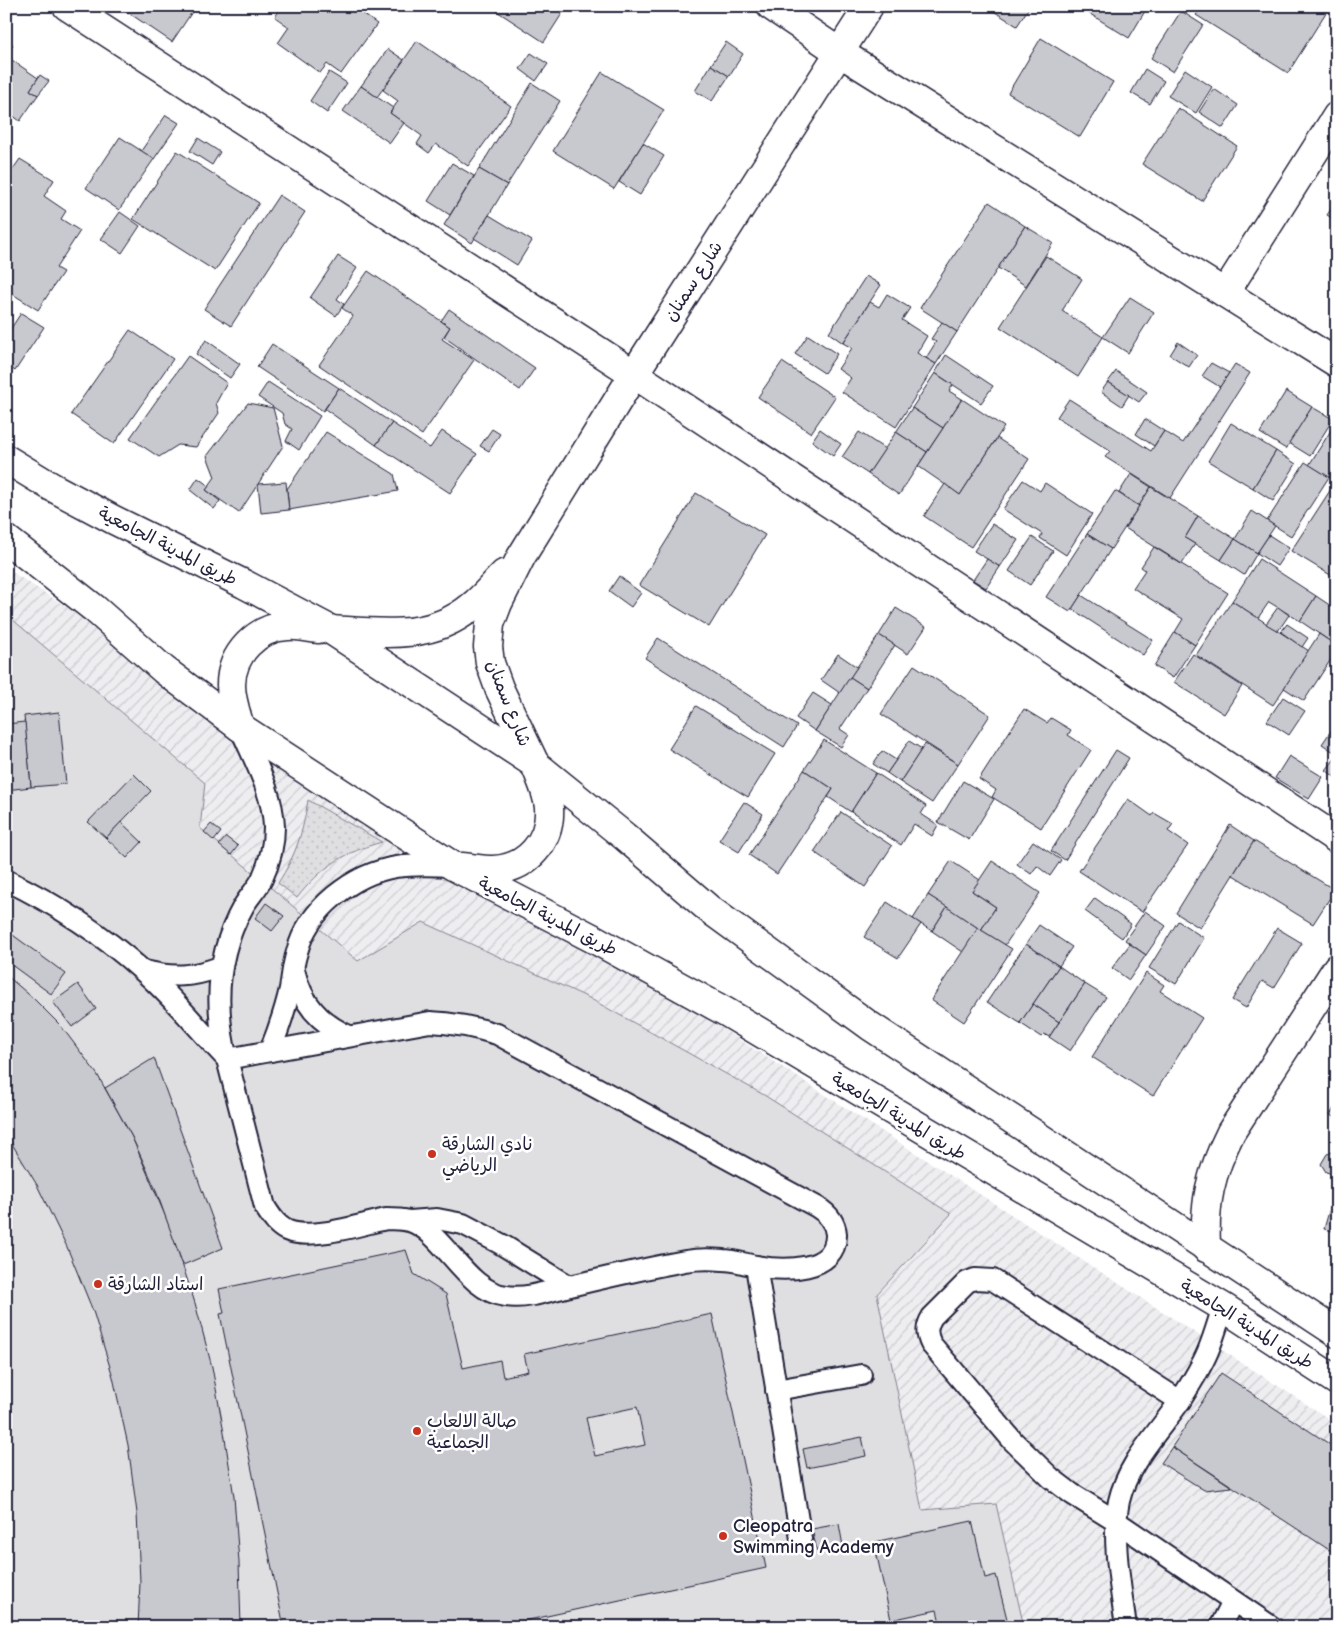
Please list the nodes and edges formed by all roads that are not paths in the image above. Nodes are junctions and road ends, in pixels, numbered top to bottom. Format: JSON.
{"nodes":[{"id":1,"x":67,"y":6,"type":"edge"},
{"id":2,"x":771,"y":6,"type":"edge"},
{"id":3,"x":869,"y":6,"type":"edge"},
{"id":4,"x":839,"y":52,"type":"junction"},
{"id":5,"x":1337,"y":116,"type":"edge"},
{"id":6,"x":1225,"y":293,"type":"junction"},
{"id":7,"x":1337,"y":363,"type":"edge"},
{"id":8,"x":634,"y":374,"type":"junction"},
{"id":9,"x":6,"y":459,"type":"edge"},
{"id":10,"x":6,"y":539,"type":"edge"},
{"id":11,"x":521,"y":557,"type":"junction"},
{"id":12,"x":330,"y":630,"type":"junction"},
{"id":13,"x":240,"y":727,"type":"junction"},
{"id":14,"x":535,"y":764,"type":"junction"},
{"id":15,"x":1337,"y":839,"type":"edge"},
{"id":16,"x":453,"y":866,"type":"junction"},
{"id":17,"x":6,"y":880,"type":"edge"},
{"id":18,"x":220,"y":967,"type":"junction"},
{"id":19,"x":294,"y":967,"type":"junction"},
{"id":20,"x":1337,"y":968,"type":"edge"},
{"id":21,"x":144,"y":971,"type":"junction"},
{"id":22,"x":349,"y":1036,"type":"junction"},
{"id":23,"x":270,"y":1051,"type":"junction"},
{"id":24,"x":226,"y":1059,"type":"junction"},
{"id":25,"x":410,"y":1221,"type":"junction"},
{"id":26,"x":1206,"y":1248,"type":"junction"},
{"id":27,"x":756,"y":1266,"type":"junction"},
{"id":28,"x":569,"y":1286,"type":"junction"},
{"id":29,"x":1223,"y":1307,"type":"junction"},
{"id":30,"x":1337,"y":1333,"type":"edge"},
{"id":31,"x":861,"y":1375,"type":"dead end"},
{"id":32,"x":1337,"y":1381,"type":"edge"},
{"id":33,"x":776,"y":1390,"type":"junction"},
{"id":34,"x":1180,"y":1401,"type":"junction"},
{"id":35,"x":1117,"y":1522,"type":"junction"},
{"id":36,"x":800,"y":1540,"type":"dead end"},
{"id":37,"x":1233,"y":1601,"type":"junction"},
{"id":38,"x":1126,"y":1627,"type":"edge"},
{"id":39,"x":1220,"y":1627,"type":"edge"},
{"id":40,"x":1272,"y":1627,"type":"edge"}],
"edges":[{"from":1,"to":8,"type":"street"},
{"from":2,"to":4,"type":"street"},
{"from":3,"to":4,"type":"street","name":"شارع سمنان"},
{"from":4,"to":6,"type":"street"},
{"from":4,"to":8,"type":"street","name":"شارع سمنان"},
{"from":5,"to":6,"type":"street"},
{"from":6,"to":7,"type":"street"},
{"from":8,"to":11,"type":"street","name":"شارع سمنان"},
{"from":8,"to":15,"type":"street"},
{"from":9,"to":12,"type":"street","name":"طريق المدينة الجامعية"},
{"from":10,"to":13,"type":"street"},
{"from":11,"to":12,"type":"street","name":"شارع سمنان"},
{"from":11,"to":14,"type":"street","name":"شارع سمنان"},
{"from":12,"to":13,"type":"street","name":"شارع سمنان"},
{"from":12,"to":14,"type":"street","name":"طريق المدينة الجامعية"},
{"from":13,"to":16,"type":"street","name":"طريق المدينة الجامعية"},
{"from":13,"to":18,"type":"lane"},
{"from":14,"to":16,"type":"street","name":"شارع سمنان"},
{"from":14,"to":26,"type":"street"},
{"from":16,"to":19,"type":"lane"},
{"from":16,"to":29,"type":"street","name":"طريق المدينة الجامعية"},
{"from":17,"to":21,"type":"lane"},
{"from":18,"to":21,"type":"lane"},
{"from":18,"to":24,"type":"lane"},
{"from":19,"to":22,"type":"lane"},
{"from":19,"to":23,"type":"lane"},
{"from":20,"to":26,"type":"street"},
{"from":21,"to":24,"type":"lane"},
{"from":22,"to":23,"type":"lane"},
{"from":22,"to":27,"type":"lane"},
{"from":23,"to":24,"type":"lane"},
{"from":24,"to":25,"type":"lane"},
{"from":25,"to":28,"type":"lane"},
{"from":25,"to":28,"type":"lane"},
{"from":26,"to":30,"type":"street"},
{"from":27,"to":28,"type":"lane"},
{"from":27,"to":33,"type":"lane"},
{"from":29,"to":32,"type":"street","name":"طريق المدينة الجامعية"},
{"from":29,"to":34,"type":"lane"},
{"from":31,"to":33,"type":"lane"},
{"from":33,"to":36,"type":"lane"},
{"from":34,"to":35,"type":"lane"},
{"from":34,"to":35,"type":"lane"},
{"from":35,"to":37,"type":"lane"},
{"from":35,"to":38,"type":"lane"},
{"from":37,"to":39,"type":"lane"},
{"from":37,"to":40,"type":"lane"}]}
